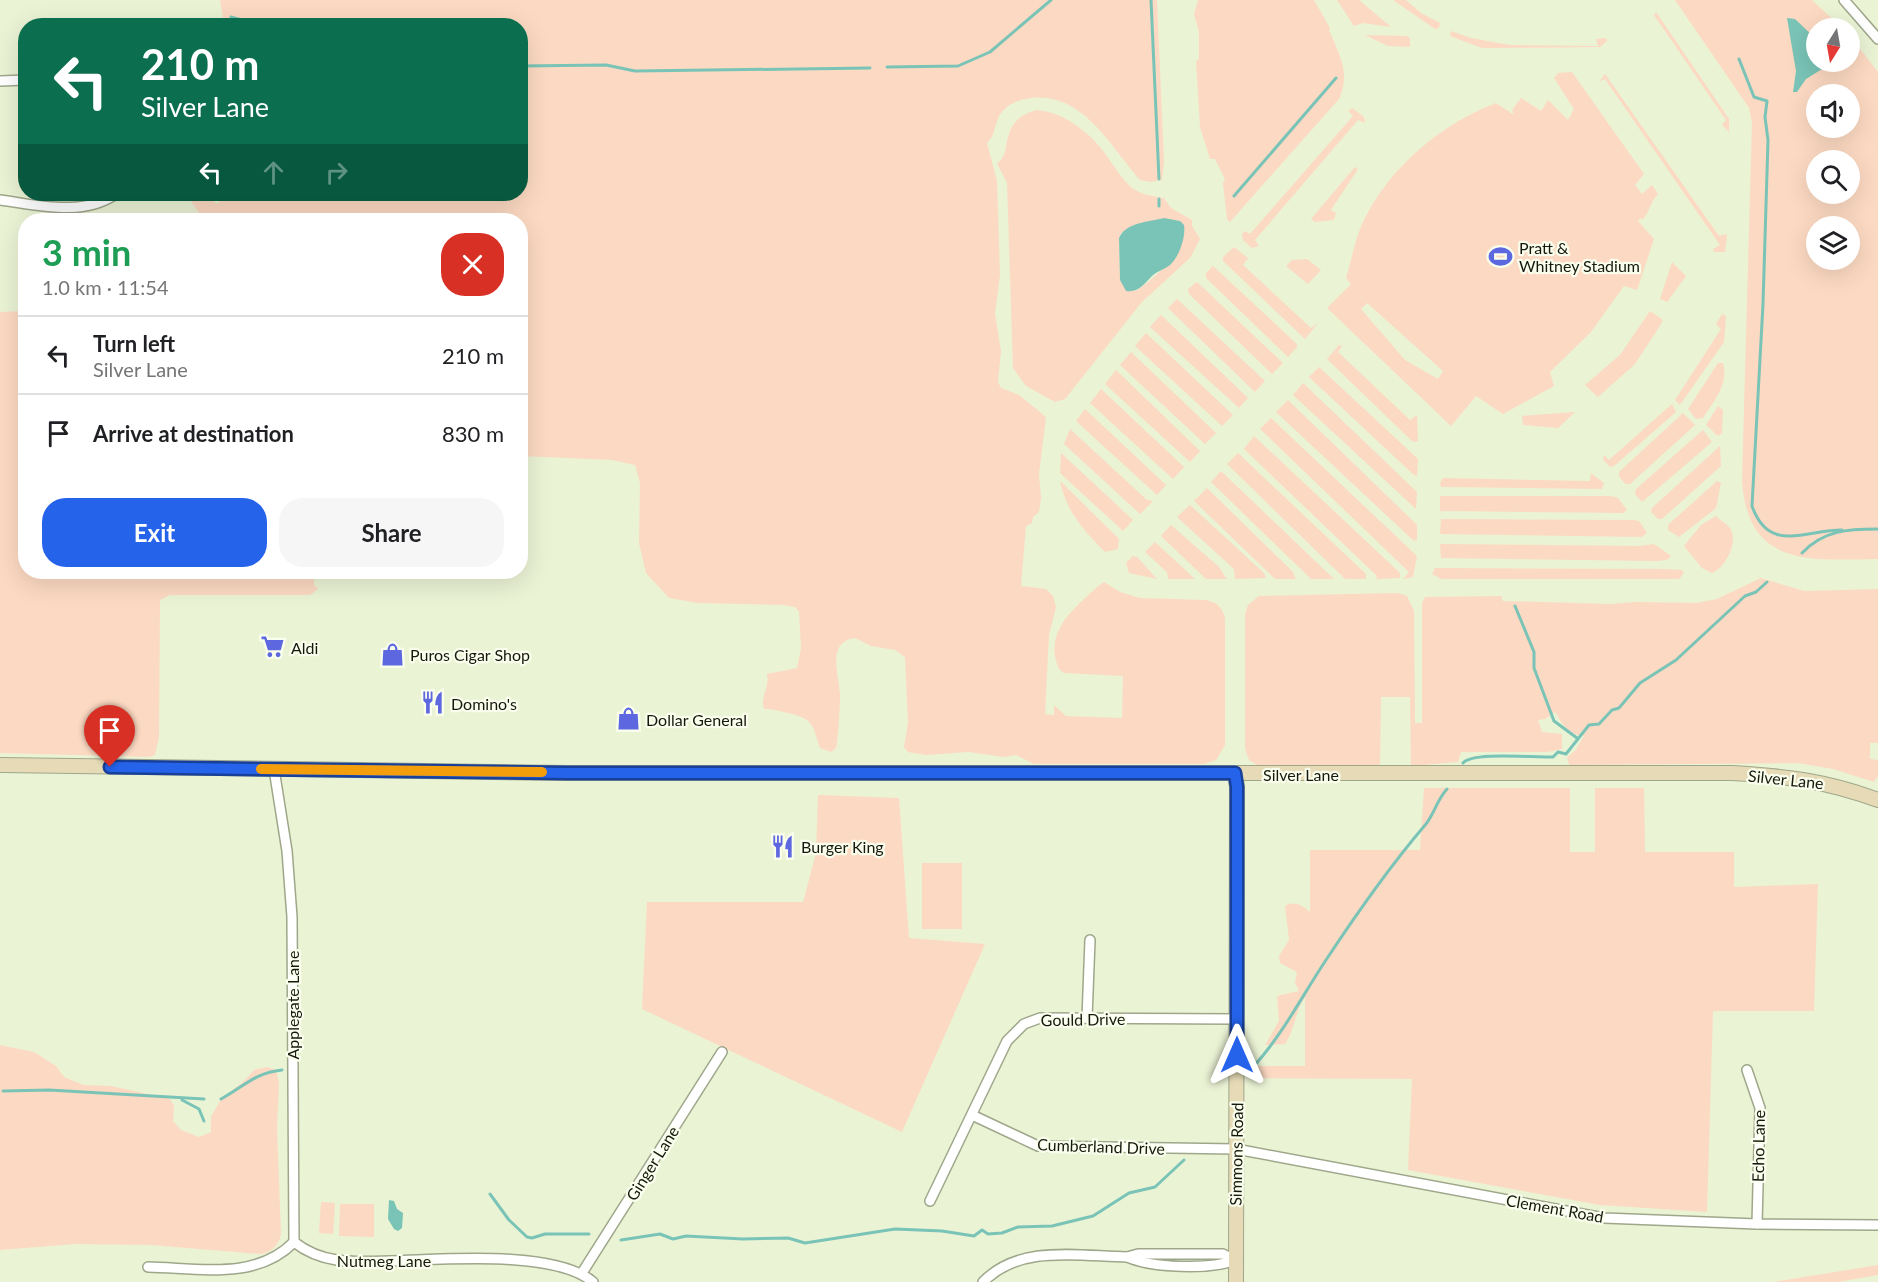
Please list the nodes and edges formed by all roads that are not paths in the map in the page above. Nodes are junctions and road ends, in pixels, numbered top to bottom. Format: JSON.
{"nodes":[{"id":1,"x":1844,"y":0,"type":"edge"},
{"id":2,"x":1878,"y":39,"type":"edge"},
{"id":3,"x":18,"y":80,"type":"edge"},
{"id":4,"x":0,"y":81,"type":"edge"},
{"id":5,"x":0,"y":200,"type":"edge"},
{"id":6,"x":101,"y":201,"type":"edge"},
{"id":7,"x":0,"y":765,"type":"edge"},
{"id":8,"x":274,"y":769,"type":"junction"},
{"id":9,"x":1235,"y":773,"type":"junction"},
{"id":10,"x":1878,"y":800,"type":"edge"},
{"id":11,"x":1090,"y":940,"type":"dead end"},
{"id":12,"x":1087,"y":1018,"type":"junction"},
{"id":13,"x":1237,"y":1019,"type":"junction"},
{"id":14,"x":722,"y":1052,"type":"dead end"},
{"id":15,"x":1747,"y":1070,"type":"dead end"},
{"id":16,"x":972,"y":1115,"type":"junction"},
{"id":17,"x":1236,"y":1149,"type":"junction"},
{"id":18,"x":930,"y":1201,"type":"dead end"},
{"id":19,"x":1756,"y":1224,"type":"junction"},
{"id":20,"x":1878,"y":1225,"type":"edge"},
{"id":21,"x":294,"y":1242,"type":"junction"},
{"id":22,"x":1235,"y":1260,"type":"junction"},
{"id":23,"x":148,"y":1267,"type":"dead end"},
{"id":24,"x":582,"y":1273,"type":"junction"},
{"id":25,"x":592,"y":1282,"type":"edge"},
{"id":26,"x":983,"y":1282,"type":"edge"},
{"id":27,"x":1236,"y":1282,"type":"edge"}],
"edges":[{"from":1,"to":2,"type":"street"},
{"from":3,"to":4,"type":"street"},
{"from":5,"to":6,"type":"street"},
{"from":7,"to":8,"type":"main road","name":"Silver Lane"},
{"from":8,"to":9,"type":"main road","name":"Silver Lane"},
{"from":8,"to":21,"type":"street","name":"Applegate Lane"},
{"from":9,"to":10,"type":"main road","name":"Silver Lane"},
{"from":9,"to":13,"type":"main road","name":"Simmons Road"},
{"from":11,"to":12,"type":"street"},
{"from":12,"to":13,"type":"street","name":"Gould Drive"},
{"from":12,"to":16,"type":"street","name":"Gould Drive"},
{"from":13,"to":17,"type":"main road","name":"Simmons Road"},
{"from":14,"to":24,"type":"street","name":"Ginger Lane"},
{"from":15,"to":19,"type":"street","name":"Echo Lane"},
{"from":16,"to":17,"type":"street","name":"Cumberland Drive"},
{"from":16,"to":18,"type":"street","name":"Gould Drive"},
{"from":17,"to":19,"type":"street","name":"Clement Road"},
{"from":17,"to":22,"type":"main road","name":"Simmons Road"},
{"from":19,"to":20,"type":"street","name":"Clement Road"},
{"from":21,"to":23,"type":"street"},
{"from":21,"to":24,"type":"street","name":"Nutmeg Lane"},
{"from":22,"to":26,"type":"street"},
{"from":22,"to":27,"type":"main road","name":"Simmons Road"},
{"from":24,"to":25,"type":"street","name":"Nutmeg Lane"}]}
